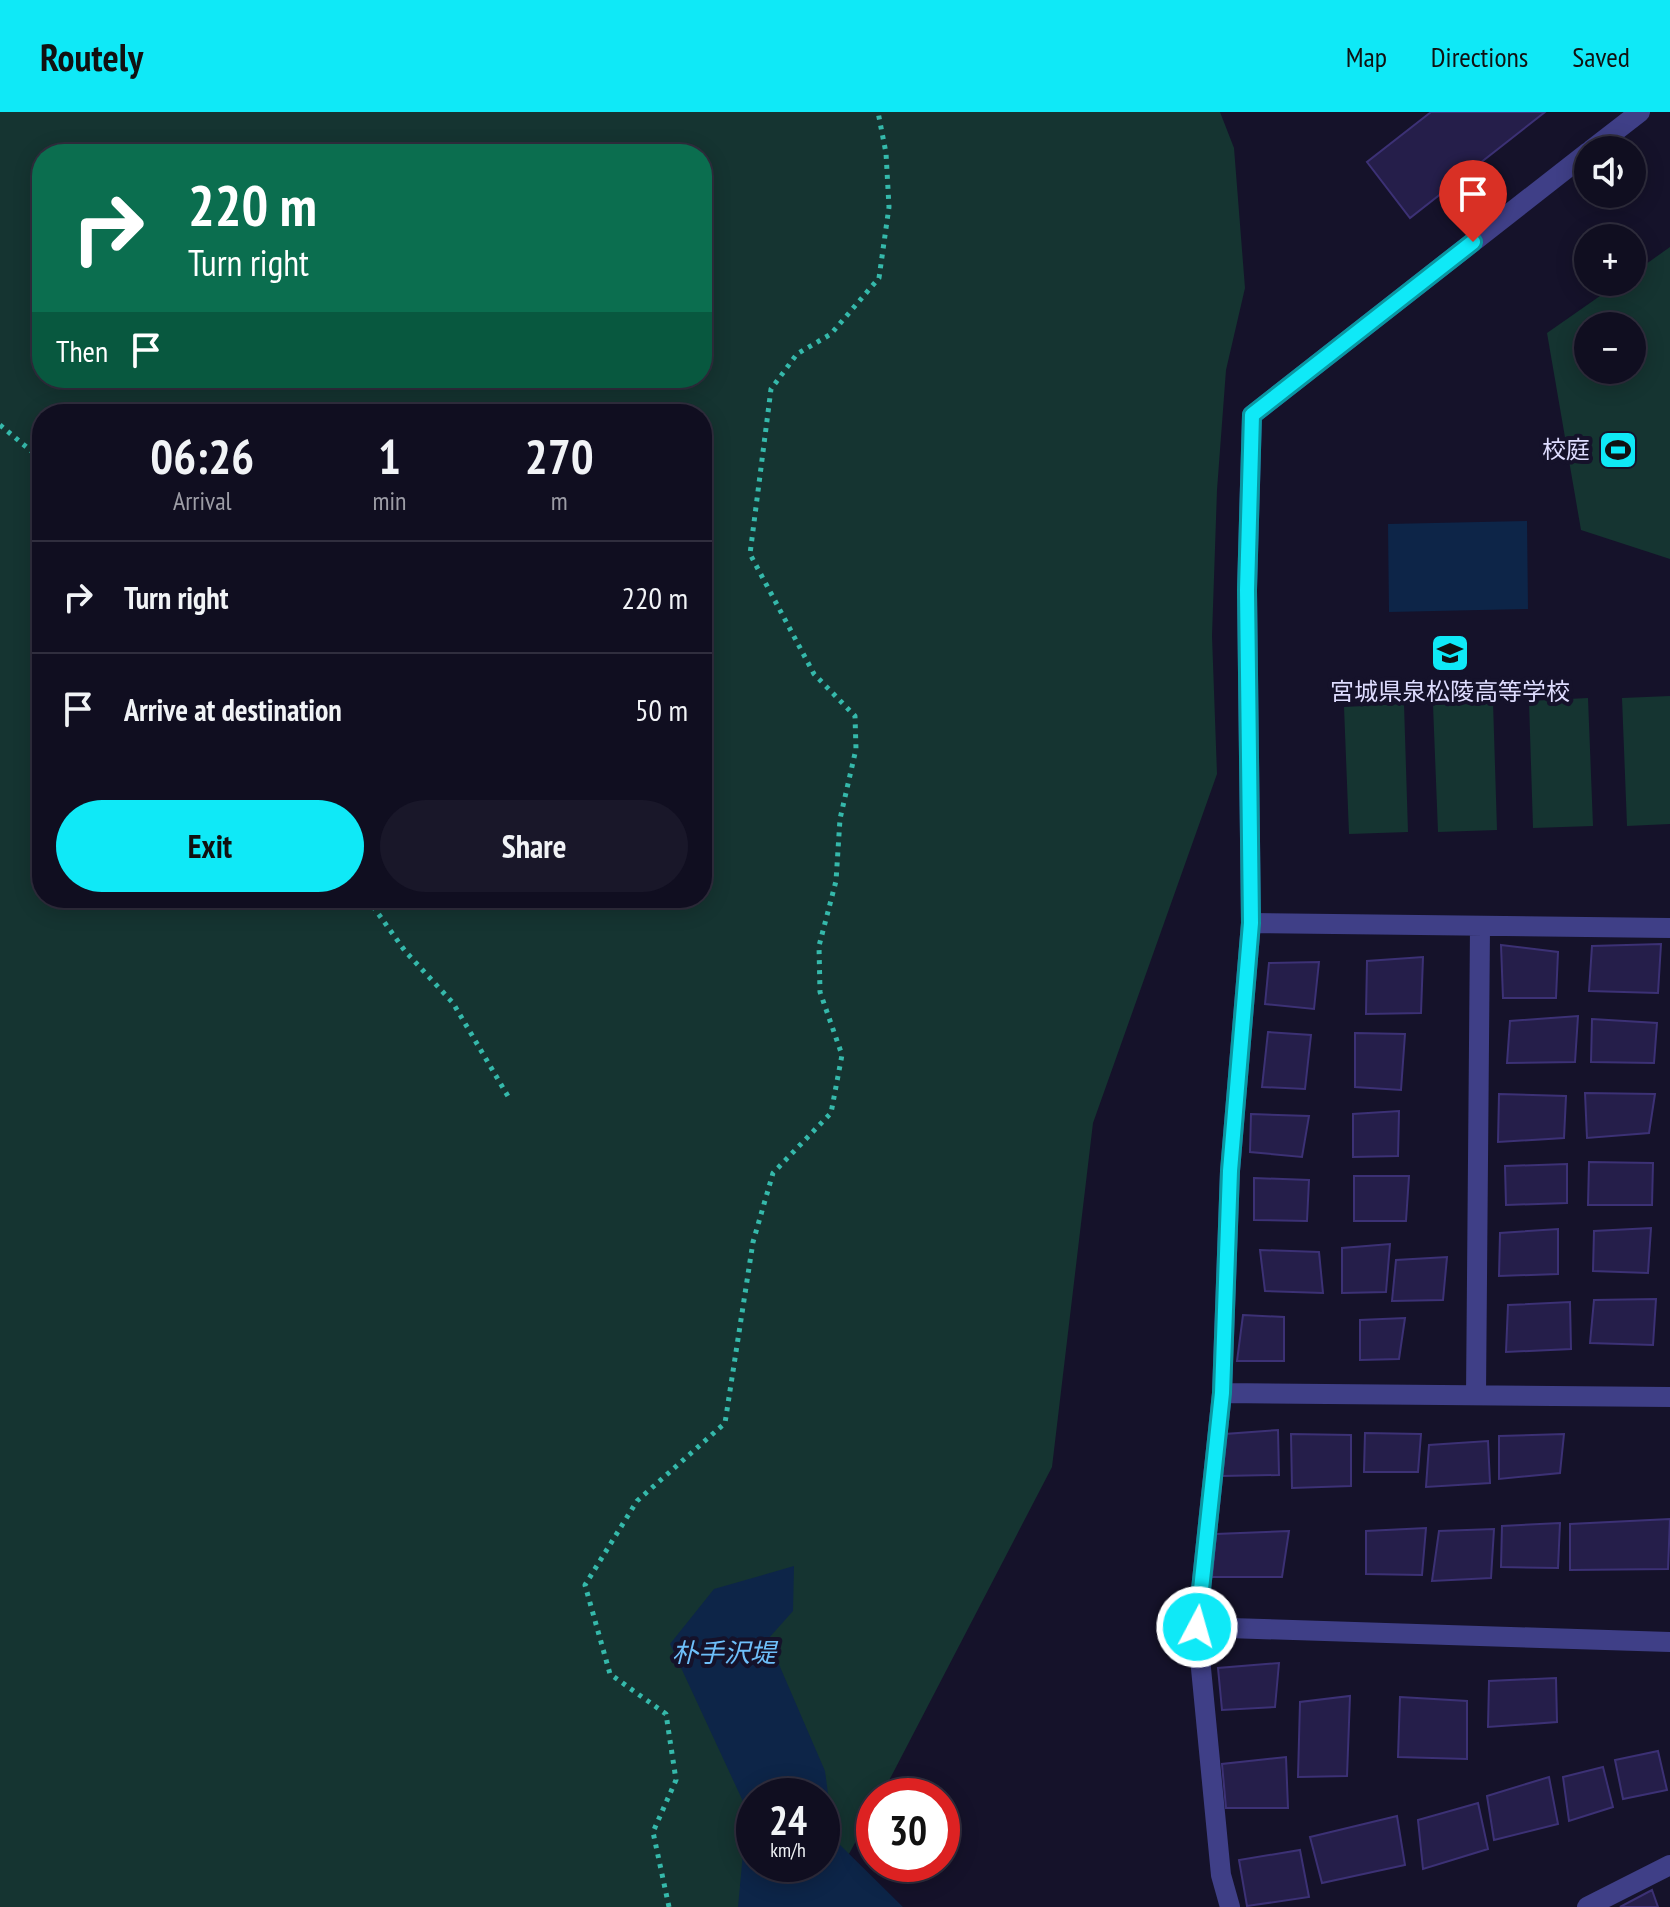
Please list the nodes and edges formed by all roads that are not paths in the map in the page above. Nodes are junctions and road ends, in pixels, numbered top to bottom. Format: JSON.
{"nodes":[{"id":1,"x":1640,"y":112,"type":"edge"},
{"id":2,"x":1609,"y":136,"type":"edge"},
{"id":3,"x":1574,"y":163,"type":"edge"},
{"id":4,"x":1251,"y":923,"type":"junction"},
{"id":5,"x":1480,"y":926,"type":"junction"},
{"id":6,"x":1670,"y":928,"type":"edge"},
{"id":7,"x":1222,"y":1393,"type":"junction"},
{"id":8,"x":1476,"y":1395,"type":"junction"},
{"id":9,"x":1670,"y":1397,"type":"edge"},
{"id":10,"x":1197,"y":1627,"type":"junction"},
{"id":11,"x":1670,"y":1642,"type":"edge"},
{"id":12,"x":1670,"y":1865,"type":"edge"},
{"id":13,"x":1230,"y":1907,"type":"edge"},
{"id":14,"x":1587,"y":1907,"type":"edge"}],
"edges":[{"from":1,"to":2,"type":"street"},
{"from":3,"to":4,"type":"street"},
{"from":4,"to":5,"type":"street"},
{"from":4,"to":7,"type":"street"},
{"from":5,"to":6,"type":"street"},
{"from":5,"to":8,"type":"street"},
{"from":7,"to":8,"type":"street"},
{"from":7,"to":10,"type":"street"},
{"from":8,"to":9,"type":"street"},
{"from":10,"to":11,"type":"street"},
{"from":10,"to":13,"type":"street"},
{"from":12,"to":14,"type":"street"}]}
